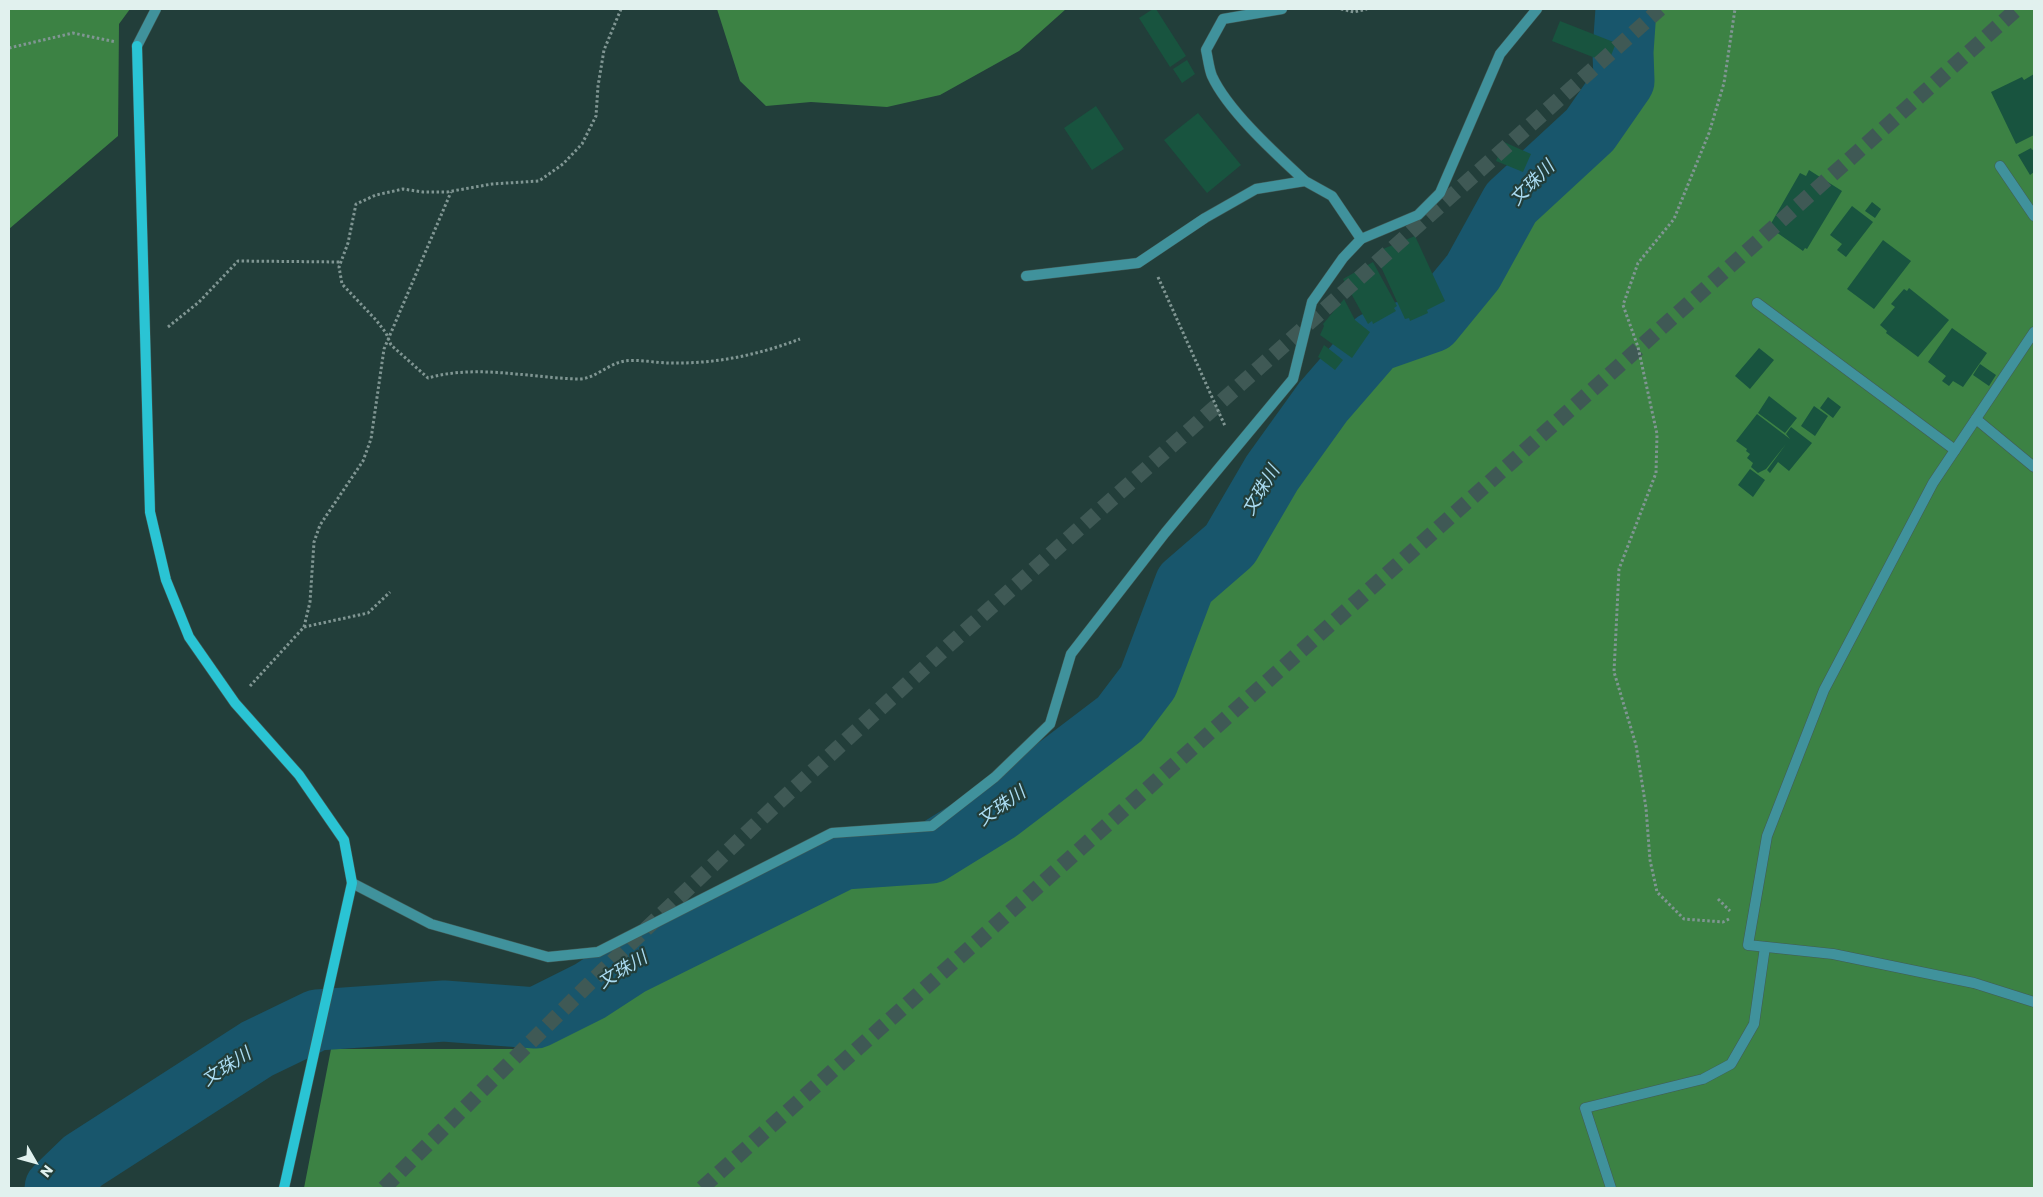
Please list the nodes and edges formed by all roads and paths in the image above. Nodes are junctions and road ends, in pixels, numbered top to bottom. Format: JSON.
{"nodes":[{"id":1,"x":156,"y":9,"type":"edge"},
{"id":2,"x":621,"y":9,"type":"edge"},
{"id":3,"x":1282,"y":9,"type":"edge"},
{"id":4,"x":1341,"y":9,"type":"edge"},
{"id":5,"x":1366,"y":9,"type":"edge"},
{"id":6,"x":1537,"y":9,"type":"edge"},
{"id":7,"x":1735,"y":9,"type":"edge"},
{"id":8,"x":137,"y":46,"type":"junction"},
{"id":9,"x":9,"y":48,"type":"edge"},
{"id":10,"x":2000,"y":166,"type":"dead end"},
{"id":11,"x":1306,"y":181,"type":"junction"},
{"id":12,"x":451,"y":191,"type":"junction"},
{"id":13,"x":2034,"y":216,"type":"edge"},
{"id":14,"x":1361,"y":239,"type":"junction"},
{"id":15,"x":1149,"y":256,"type":"junction"},
{"id":16,"x":341,"y":262,"type":"junction"},
{"id":17,"x":1026,"y":276,"type":"dead end"},
{"id":18,"x":1757,"y":303,"type":"dead end"},
{"id":19,"x":2034,"y":332,"type":"edge"},
{"id":20,"x":145,"y":338,"type":"junction"},
{"id":21,"x":388,"y":338,"type":"junction"},
{"id":22,"x":800,"y":339,"type":"dead end"},
{"id":23,"x":1976,"y":419,"type":"junction"},
{"id":24,"x":1247,"y":436,"type":"junction"},
{"id":25,"x":1955,"y":450,"type":"junction"},
{"id":26,"x":2034,"y":468,"type":"edge"},
{"id":27,"x":390,"y":592,"type":"dead end"},
{"id":28,"x":304,"y":627,"type":"junction"},
{"id":29,"x":235,"y":703,"type":"junction"},
{"id":30,"x":352,"y":883,"type":"junction"},
{"id":31,"x":1735,"y":916,"type":"dead end"},
{"id":32,"x":1765,"y":947,"type":"junction"},
{"id":33,"x":2034,"y":1002,"type":"edge"},
{"id":34,"x":284,"y":1188,"type":"edge"},
{"id":35,"x":1611,"y":1188,"type":"edge"}],
"edges":[{"from":1,"to":8,"type":"street"},
{"from":2,"to":12,"type":"path"},
{"from":3,"to":11,"type":"street"},
{"from":4,"to":5,"type":"path"},
{"from":6,"to":14,"type":"street"},
{"from":7,"to":31,"type":"path"},
{"from":8,"to":9,"type":"path"},
{"from":8,"to":20,"type":"street"},
{"from":10,"to":13,"type":"street"},
{"from":11,"to":14,"type":"street"},
{"from":11,"to":15,"type":"street"},
{"from":12,"to":16,"type":"path"},
{"from":12,"to":21,"type":"path"},
{"from":14,"to":24,"type":"street"},
{"from":15,"to":17,"type":"street"},
{"from":15,"to":24,"type":"path"},
{"from":16,"to":20,"type":"path"},
{"from":16,"to":21,"type":"path"},
{"from":18,"to":25,"type":"street"},
{"from":19,"to":23,"type":"street"},
{"from":20,"to":29,"type":"street"},
{"from":21,"to":22,"type":"path"},
{"from":21,"to":28,"type":"path"},
{"from":23,"to":25,"type":"street"},
{"from":23,"to":26,"type":"street"},
{"from":24,"to":30,"type":"street"},
{"from":25,"to":32,"type":"street"},
{"from":27,"to":28,"type":"path"},
{"from":28,"to":29,"type":"path"},
{"from":29,"to":30,"type":"street"},
{"from":30,"to":34,"type":"street"},
{"from":32,"to":33,"type":"street"},
{"from":32,"to":35,"type":"street"}]}
